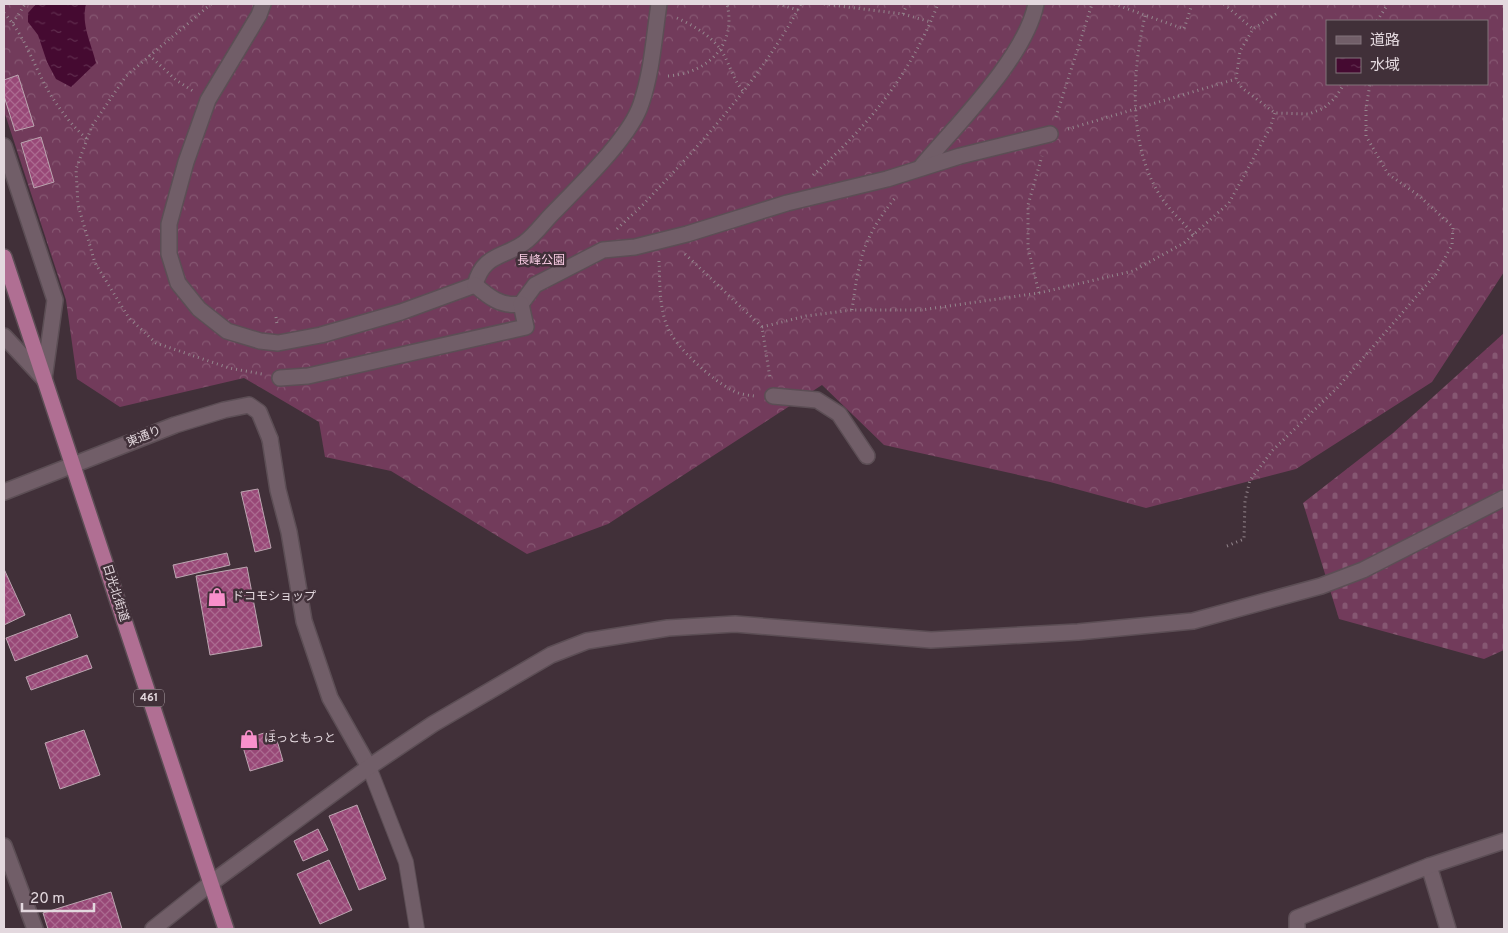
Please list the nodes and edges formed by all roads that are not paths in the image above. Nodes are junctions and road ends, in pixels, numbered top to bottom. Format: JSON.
{"nodes":[{"id":1,"x":263,"y":4,"type":"edge"},
{"id":2,"x":1036,"y":4,"type":"edge"},
{"id":3,"x":659,"y":6,"type":"edge"},
{"id":4,"x":1050,"y":134,"type":"road end"},
{"id":5,"x":4,"y":146,"type":"edge"},
{"id":6,"x":921,"y":167,"type":"junction"},
{"id":7,"x":4,"y":257,"type":"edge"},
{"id":8,"x":475,"y":285,"type":"junction"},
{"id":9,"x":521,"y":304,"type":"junction"},
{"id":10,"x":4,"y":336,"type":"edge"},
{"id":11,"x":280,"y":378,"type":"road end"},
{"id":12,"x":44,"y":379,"type":"junction"},
{"id":13,"x":773,"y":396,"type":"road end"},
{"id":14,"x":867,"y":456,"type":"dead end"},
{"id":15,"x":73,"y":466,"type":"junction"},
{"id":16,"x":4,"y":492,"type":"edge"},
{"id":17,"x":1504,"y":498,"type":"edge"},
{"id":18,"x":369,"y":767,"type":"junction"},
{"id":19,"x":1504,"y":841,"type":"edge"},
{"id":20,"x":4,"y":846,"type":"edge"},
{"id":21,"x":1429,"y":866,"type":"junction"},
{"id":22,"x":211,"y":884,"type":"junction"},
{"id":23,"x":35,"y":929,"type":"edge"},
{"id":24,"x":153,"y":929,"type":"edge"},
{"id":25,"x":226,"y":929,"type":"edge"},
{"id":26,"x":417,"y":929,"type":"edge"},
{"id":27,"x":1297,"y":929,"type":"edge"},
{"id":28,"x":1448,"y":929,"type":"edge"}],
"edges":[{"from":1,"to":8,"type":"street"},
{"from":2,"to":6,"type":"street"},
{"from":3,"to":8,"type":"street"},
{"from":4,"to":6,"type":"street"},
{"from":5,"to":12,"type":"street"},
{"from":6,"to":9,"type":"street"},
{"from":7,"to":12,"type":"highway","name":"日光北街道","number":"461"},
{"from":8,"to":9,"type":"street"},
{"from":9,"to":11,"type":"street"},
{"from":10,"to":12,"type":"street"},
{"from":12,"to":15,"type":"highway","name":"日光北街道","number":"461"},
{"from":13,"to":14,"type":"street"},
{"from":15,"to":16,"type":"street","name":"東通り"},
{"from":15,"to":18,"type":"street","name":"東通り"},
{"from":15,"to":22,"type":"highway","name":"日光北街道","number":"461"},
{"from":17,"to":18,"type":"street"},
{"from":18,"to":22,"type":"street"},
{"from":18,"to":26,"type":"lane"},
{"from":19,"to":21,"type":"street"},
{"from":20,"to":23,"type":"street"},
{"from":21,"to":27,"type":"street"},
{"from":21,"to":28,"type":"street"},
{"from":22,"to":24,"type":"street"},
{"from":22,"to":25,"type":"highway","name":"日光北街道","number":"461"}]}
